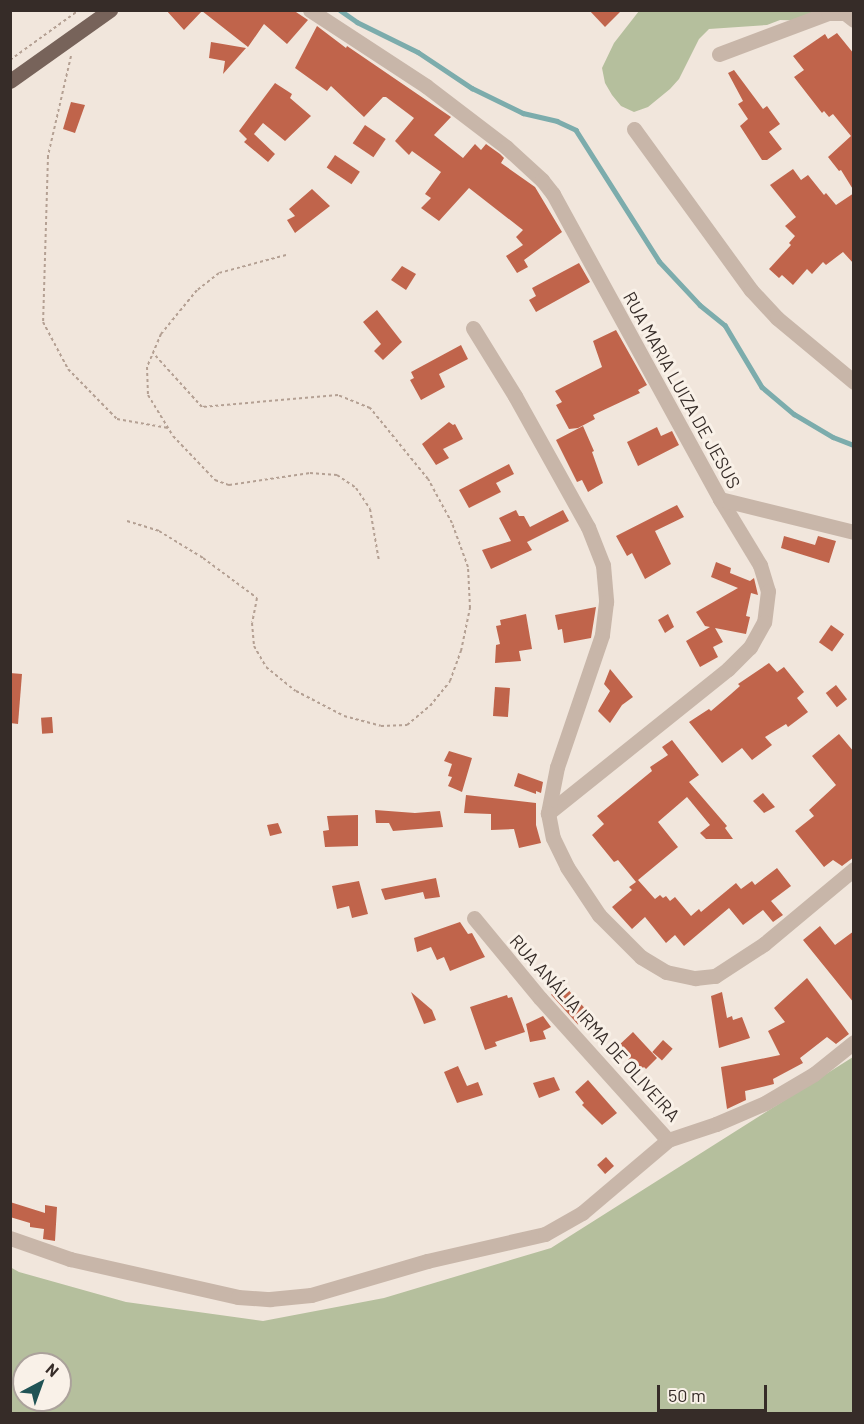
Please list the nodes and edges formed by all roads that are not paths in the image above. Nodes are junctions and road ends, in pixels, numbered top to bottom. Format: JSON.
{"nodes":[{"id":1,"x":110,"y":10,"type":"edge"},
{"id":2,"x":310,"y":10,"type":"edge"},
{"id":3,"x":854,"y":20,"type":"edge"},
{"id":4,"x":719,"y":54,"type":"dead end"},
{"id":5,"x":10,"y":81,"type":"edge"},
{"id":6,"x":634,"y":129,"type":"dead end"},
{"id":7,"x":473,"y":328,"type":"dead end"},
{"id":8,"x":854,"y":382,"type":"edge"},
{"id":9,"x":720,"y":499,"type":"junction"},
{"id":10,"x":854,"y":532,"type":"edge"},
{"id":11,"x":548,"y":813,"type":"junction"},
{"id":12,"x":854,"y":868,"type":"edge"},
{"id":13,"x":474,"y":918,"type":"dead end"},
{"id":14,"x":854,"y":1042,"type":"edge"},
{"id":15,"x":668,"y":1140,"type":"junction"},
{"id":16,"x":10,"y":1238,"type":"edge"}],
"edges":[{"from":1,"to":5,"type":"main road"},
{"from":2,"to":9,"type":"street","name":"RUA MARIA LUIZA DE JESUS"},
{"from":3,"to":4,"type":"street"},
{"from":6,"to":8,"type":"street"},
{"from":7,"to":11,"type":"street"},
{"from":9,"to":10,"type":"street"},
{"from":9,"to":11,"type":"street","name":"RUA MARIA LUIZA DE JESUS"},
{"from":11,"to":12,"type":"street"},
{"from":13,"to":15,"type":"street","name":"RUA ANÁLIA IRMA DE OLIVEIRA"},
{"from":14,"to":15,"type":"street","name":"RUA ANÁLIA IRMA DE OLIVEIRA"},
{"from":15,"to":16,"type":"street"}]}
